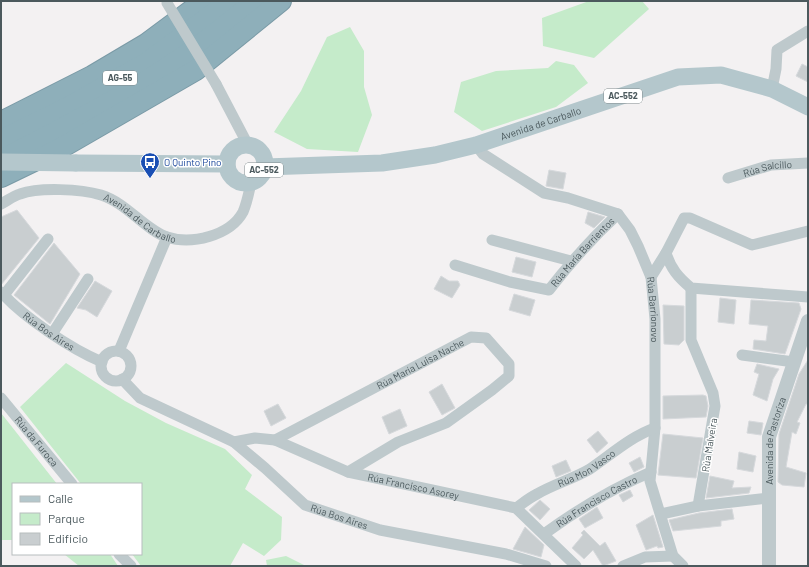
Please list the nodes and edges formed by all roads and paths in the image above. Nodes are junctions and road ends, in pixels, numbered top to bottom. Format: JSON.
{"nodes":[{"id":1,"x":204,"y":1,"type":"edge"},
{"id":2,"x":230,"y":1,"type":"edge"},
{"id":3,"x":255,"y":1,"type":"edge"},
{"id":4,"x":281,"y":1,"type":"edge"},
{"id":5,"x":166,"y":2,"type":"edge"},
{"id":6,"x":808,"y":31,"type":"edge"},
{"id":7,"x":772,"y":89,"type":"junction"},
{"id":8,"x":808,"y":107,"type":"edge"},
{"id":9,"x":1,"y":122,"type":"edge"},
{"id":10,"x":1,"y":140,"type":"edge"},
{"id":11,"x":248,"y":145,"type":"junction"},
{"id":12,"x":476,"y":145,"type":"junction"},
{"id":13,"x":1,"y":161,"type":"edge"},
{"id":14,"x":808,"y":163,"type":"edge"},
{"id":15,"x":227,"y":164,"type":"junction"},
{"id":16,"x":265,"y":167,"type":"junction"},
{"id":17,"x":1,"y":177,"type":"edge"},
{"id":18,"x":728,"y":178,"type":"dead end"},
{"id":19,"x":251,"y":183,"type":"junction"},
{"id":20,"x":1,"y":204,"type":"edge"},
{"id":21,"x":618,"y":214,"type":"junction"},
{"id":22,"x":808,"y":231,"type":"edge"},
{"id":23,"x":167,"y":237,"type":"junction"},
{"id":24,"x":48,"y":240,"type":"dead end"},
{"id":25,"x":492,"y":240,"type":"dead end"},
{"id":26,"x":666,"y":253,"type":"junction"},
{"id":27,"x":571,"y":261,"type":"junction"},
{"id":28,"x":455,"y":265,"type":"dead end"},
{"id":29,"x":651,"y":277,"type":"junction"},
{"id":30,"x":88,"y":279,"type":"dead end"},
{"id":31,"x":691,"y":288,"type":"junction"},
{"id":32,"x":2,"y":294,"type":"edge"},
{"id":33,"x":808,"y":297,"type":"edge"},
{"id":34,"x":808,"y":321,"type":"edge"},
{"id":35,"x":52,"y":334,"type":"junction"},
{"id":36,"x":804,"y":347,"type":"edge"},
{"id":37,"x":119,"y":351,"type":"junction"},
{"id":38,"x":742,"y":355,"type":"dead end"},
{"id":39,"x":102,"y":362,"type":"junction"},
{"id":40,"x":794,"y":362,"type":"junction"},
{"id":41,"x":122,"y":380,"type":"junction"},
{"id":42,"x":1,"y":398,"type":"edge"},
{"id":43,"x":655,"y":428,"type":"junction"},
{"id":44,"x":275,"y":440,"type":"junction"},
{"id":45,"x":234,"y":442,"type":"junction"},
{"id":46,"x":348,"y":472,"type":"junction"},
{"id":47,"x":651,"y":472,"type":"junction"},
{"id":48,"x":71,"y":483,"type":"edge"},
{"id":49,"x":768,"y":498,"type":"junction"},
{"id":50,"x":698,"y":506,"type":"junction"},
{"id":51,"x":516,"y":508,"type":"junction"},
{"id":52,"x":661,"y":514,"type":"junction"},
{"id":53,"x":544,"y":534,"type":"junction"},
{"id":54,"x":120,"y":555,"type":"edge"},
{"id":55,"x":674,"y":556,"type":"junction"},
{"id":56,"x":131,"y":566,"type":"edge"},
{"id":57,"x":546,"y":566,"type":"edge"},
{"id":58,"x":576,"y":566,"type":"edge"},
{"id":59,"x":623,"y":566,"type":"edge"},
{"id":60,"x":682,"y":566,"type":"edge"},
{"id":61,"x":769,"y":566,"type":"edge"}],
"edges":[{"from":1,"to":9,"type":"highway"},
{"from":2,"to":10,"type":"highway","number":"AG-55"},
{"from":3,"to":13,"type":"highway","number":"AG-55"},
{"from":4,"to":17,"type":"highway"},
{"from":5,"to":11,"type":"street","bridge":true},
{"from":6,"to":7,"type":"street"},
{"from":7,"to":8,"type":"main road","name":"Avenida de Carballo","number":"AC-552"},
{"from":7,"to":12,"type":"main road","name":"Avenida de Carballo","number":"AC-552"},
{"from":11,"to":15,"type":"main road"},
{"from":11,"to":16,"type":"main road","number":"AC-552"},
{"from":12,"to":16,"type":"main road","name":"Avenida de Carballo","number":"AC-552"},
{"from":12,"to":21,"type":"street"},
{"from":13,"to":15,"type":"main road","bridge":true},
{"from":14,"to":18,"type":"street","name":"Rúa Salcillo"},
{"from":15,"to":19,"type":"main road","number":"AC-552"},
{"from":16,"to":19,"type":"main road","number":"AC-552"},
{"from":19,"to":23,"type":"street","name":"Avenida de Carballo"},
{"from":20,"to":23,"type":"street","name":"Avenida de Carballo"},
{"from":21,"to":27,"type":"street","name":"Rúa María Barrientos"},
{"from":21,"to":29,"type":"street","name":"Rúa Barrionovo"},
{"from":22,"to":26,"type":"street"},
{"from":23,"to":37,"type":"street"},
{"from":24,"to":32,"type":"street"},
{"from":25,"to":27,"type":"street"},
{"from":26,"to":29,"type":"street"},
{"from":26,"to":31,"type":"street"},
{"from":27,"to":28,"type":"street","name":"Rúa María Barrientos"},
{"from":29,"to":43,"type":"street","name":"Rúa Barrionovo"},
{"from":30,"to":35,"type":"street"},
{"from":31,"to":33,"type":"street"},
{"from":31,"to":50,"type":"street","name":"Rúa Malveira"},
{"from":32,"to":35,"type":"street","name":"Rúa Bos Aires"},
{"from":34,"to":36,"type":"street","name":"Avenida de Pastoriza"},
{"from":35,"to":39,"type":"street","name":"Rúa Bos Aires"},
{"from":36,"to":40,"type":"street","name":"Avenida de Pastoriza"},
{"from":37,"to":39,"type":"street"},
{"from":37,"to":41,"type":"street"},
{"from":38,"to":40,"type":"street"},
{"from":39,"to":41,"type":"street"},
{"from":40,"to":49,"type":"street","name":"Avenida de Pastoriza"},
{"from":41,"to":45,"type":"street","name":"Rúa Bos Aires"},
{"from":42,"to":48,"type":"street","name":"Rúa da Furoca"},
{"from":43,"to":47,"type":"street","name":"Rúa Barrionovo"},
{"from":43,"to":51,"type":"street","name":"Rúa Mon Vasco"},
{"from":44,"to":45,"type":"street","name":"Rúa Francisco Asorey"},
{"from":44,"to":46,"type":"street","name":"Rúa Francisco Asorey"},
{"from":44,"to":46,"type":"street","name":"Rúa María Luisa Nache"},
{"from":45,"to":57,"type":"street","name":"Rúa Bos Aires"},
{"from":46,"to":51,"type":"street","name":"Rúa Francisco Asorey"},
{"from":47,"to":52,"type":"street","name":"Rúa Barrionovo"},
{"from":47,"to":53,"type":"street","name":"Rúa Francisco Castro"},
{"from":49,"to":50,"type":"street"},
{"from":49,"to":61,"type":"street","name":"Avenida de Pastoriza"},
{"from":50,"to":52,"type":"street"},
{"from":51,"to":53,"type":"street"},
{"from":52,"to":55,"type":"street","name":"Rúa Barrionovo"},
{"from":53,"to":58,"type":"street"},
{"from":54,"to":56,"type":"street"},
{"from":55,"to":59,"type":"street"},
{"from":55,"to":60,"type":"street","name":"Rúa Barrionovo"}]}
